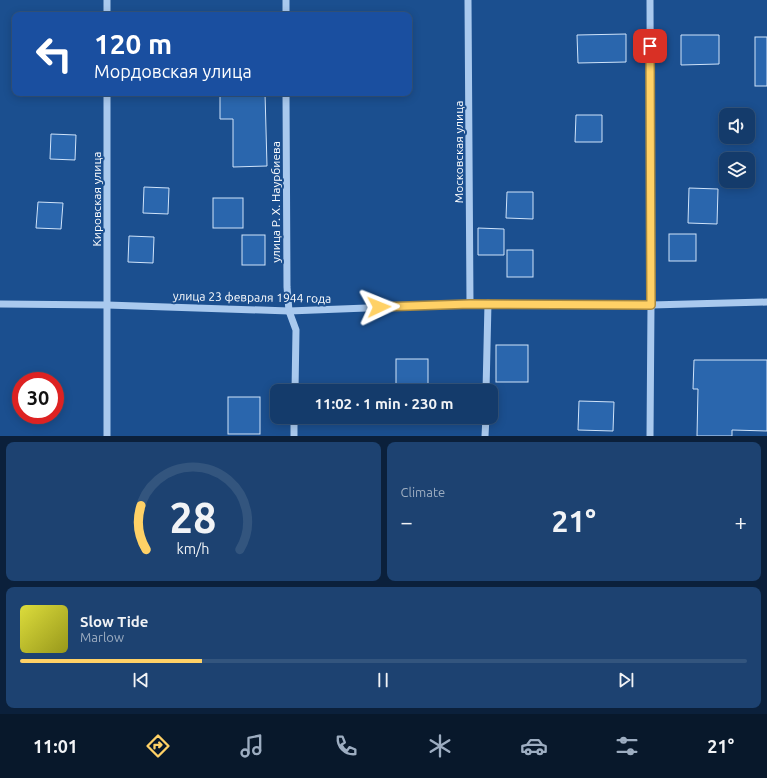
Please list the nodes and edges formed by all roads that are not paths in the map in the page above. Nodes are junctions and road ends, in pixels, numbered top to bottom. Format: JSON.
{"nodes":[{"id":1,"x":107,"y":0,"type":"edge"},
{"id":2,"x":286,"y":0,"type":"edge"},
{"id":3,"x":468,"y":0,"type":"edge"},
{"id":4,"x":650,"y":0,"type":"edge"},
{"id":5,"x":107,"y":12,"type":"edge"},
{"id":6,"x":286,"y":12,"type":"edge"},
{"id":7,"x":107,"y":96,"type":"edge"},
{"id":8,"x":286,"y":96,"type":"edge"},
{"id":9,"x":767,"y":302,"type":"edge"},
{"id":10,"x":0,"y":304,"type":"edge"},
{"id":11,"x":470,"y":304,"type":"junction"},
{"id":12,"x":488,"y":304,"type":"junction"},
{"id":13,"x":107,"y":305,"type":"junction"},
{"id":14,"x":651,"y":305,"type":"junction"},
{"id":15,"x":289,"y":311,"type":"junction"},
{"id":16,"x":295,"y":384,"type":"edge"},
{"id":17,"x":486,"y":384,"type":"edge"},
{"id":18,"x":294,"y":424,"type":"edge"},
{"id":19,"x":486,"y":424,"type":"edge"},
{"id":20,"x":107,"y":436,"type":"edge"},
{"id":21,"x":294,"y":436,"type":"edge"},
{"id":22,"x":485,"y":436,"type":"edge"},
{"id":23,"x":650,"y":436,"type":"edge"}],
"edges":[{"from":1,"to":5,"type":"street"},
{"from":2,"to":6,"type":"street"},
{"from":3,"to":11,"type":"street","name":"Московская улица"},
{"from":4,"to":14,"type":"street"},
{"from":7,"to":13,"type":"street","name":"Кировская улица"},
{"from":8,"to":15,"type":"street","name":"улица Р. Х. Наурбиева"},
{"from":9,"to":14,"type":"street","name":"улица 23 февраля 1944 года"},
{"from":10,"to":13,"type":"street","name":"улица 23 февраля 1944 года"},
{"from":11,"to":12,"type":"street","name":"улица 23 февраля 1944 года"},
{"from":11,"to":15,"type":"street","name":"улица 23 февраля 1944 года"},
{"from":12,"to":14,"type":"street","name":"улица 23 февраля 1944 года"},
{"from":12,"to":17,"type":"street"},
{"from":13,"to":15,"type":"street","name":"улица 23 февраля 1944 года"},
{"from":13,"to":20,"type":"street","name":"Кировская улица"},
{"from":14,"to":23,"type":"street"},
{"from":15,"to":16,"type":"street","name":"улица Р. Х. Наурбиева"},
{"from":18,"to":21,"type":"street"},
{"from":19,"to":22,"type":"street"}]}
